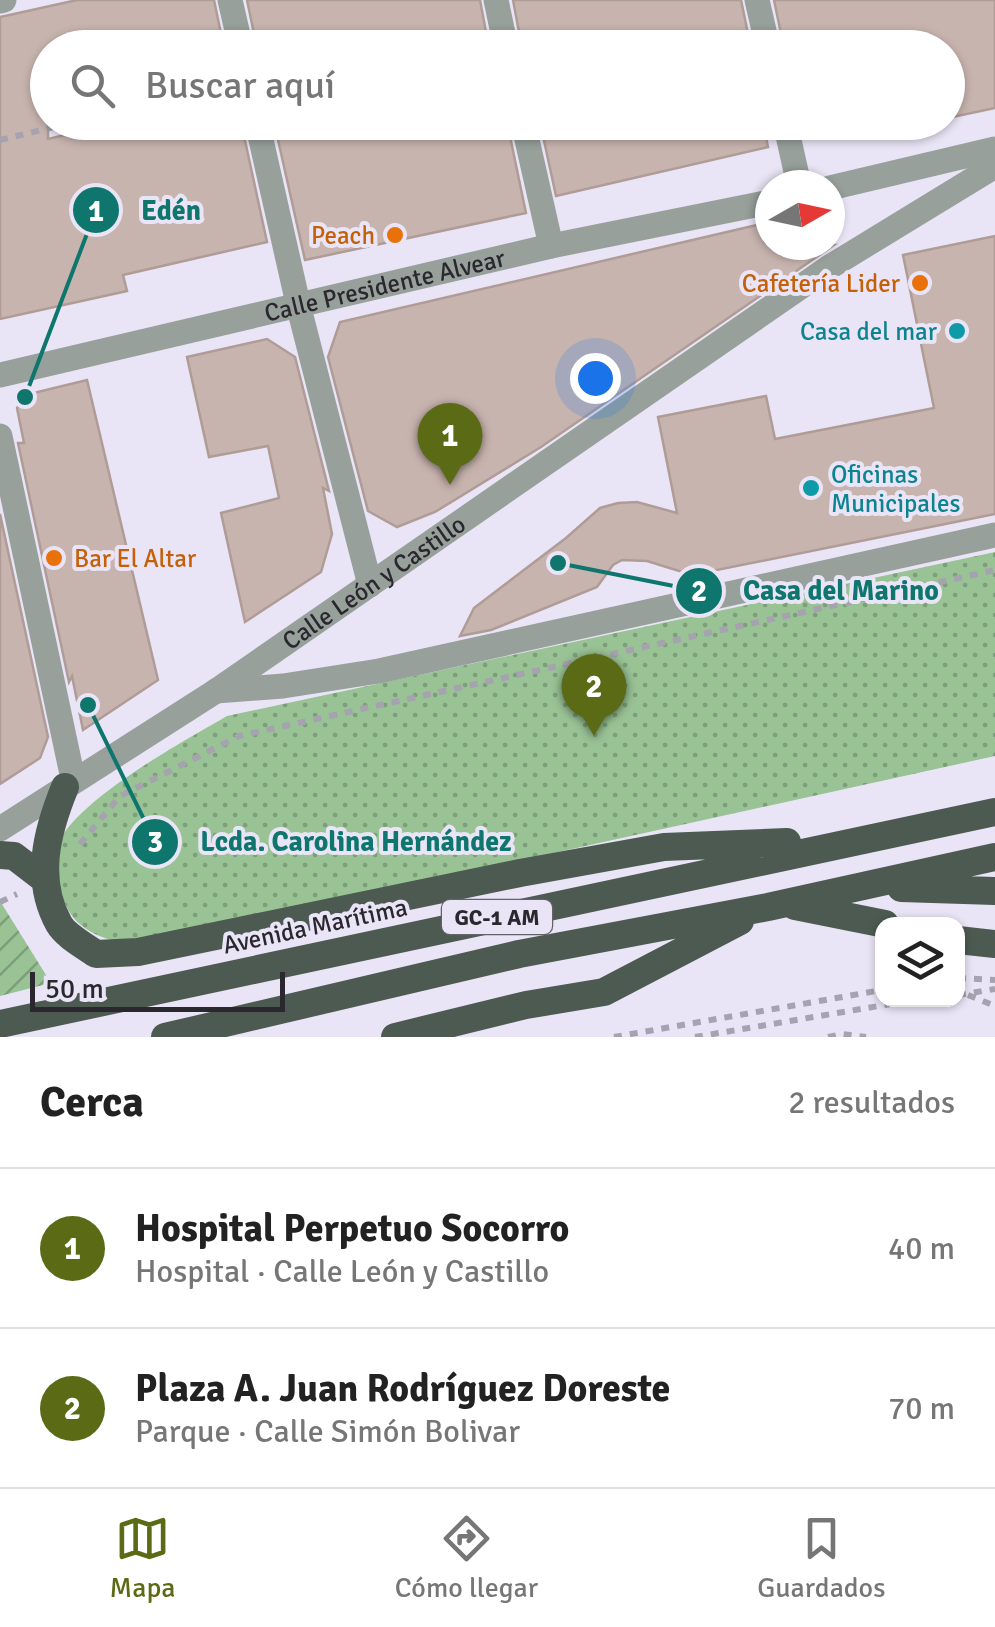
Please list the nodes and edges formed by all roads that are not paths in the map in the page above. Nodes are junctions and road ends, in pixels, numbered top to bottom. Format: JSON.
{"nodes":[{"id":1,"x":230,"y":0,"type":"edge"},
{"id":2,"x":496,"y":0,"type":"edge"},
{"id":3,"x":757,"y":0,"type":"edge"},
{"id":4,"x":237,"y":30,"type":"edge"},
{"id":5,"x":502,"y":30,"type":"edge"},
{"id":6,"x":764,"y":30,"type":"edge"},
{"id":7,"x":262,"y":140,"type":"edge"},
{"id":8,"x":527,"y":140,"type":"edge"},
{"id":9,"x":789,"y":140,"type":"edge"},
{"id":10,"x":995,"y":149,"type":"edge"},
{"id":11,"x":995,"y":166,"type":"edge"},
{"id":12,"x":796,"y":170,"type":"edge"},
{"id":13,"x":845,"y":184,"type":"edge"},
{"id":14,"x":755,"y":205,"type":"edge"},
{"id":15,"x":551,"y":246,"type":"junction"},
{"id":16,"x":299,"y":308,"type":"junction"},
{"id":17,"x":0,"y":375,"type":"edge"},
{"id":18,"x":0,"y":436,"type":"edge"},
{"id":19,"x":995,"y":536,"type":"edge"},
{"id":20,"x":370,"y":585,"type":"junction"},
{"id":21,"x":216,"y":691,"type":"junction"},
{"id":22,"x":69,"y":783,"type":"junction"},
{"id":23,"x":995,"y":812,"type":"edge"},
{"id":24,"x":0,"y":828,"type":"edge"},
{"id":25,"x":870,"y":839,"type":"junction"},
{"id":26,"x":0,"y":855,"type":"edge"},
{"id":27,"x":995,"y":857,"type":"edge"},
{"id":28,"x":44,"y":879,"type":"junction"},
{"id":29,"x":859,"y":886,"type":"junction"},
{"id":30,"x":995,"y":891,"type":"edge"},
{"id":31,"x":776,"y":905,"type":"junction"},
{"id":32,"x":875,"y":922,"type":"edge"},
{"id":33,"x":965,"y":941,"type":"edge"},
{"id":34,"x":995,"y":944,"type":"edge"},
{"id":35,"x":0,"y":1024,"type":"edge"},
{"id":36,"x":165,"y":1037,"type":"edge"},
{"id":37,"x":395,"y":1037,"type":"edge"}],
"edges":[{"from":1,"to":4,"type":"street"},
{"from":2,"to":5,"type":"street"},
{"from":3,"to":6,"type":"street"},
{"from":7,"to":16,"type":"street"},
{"from":8,"to":15,"type":"street"},
{"from":9,"to":12,"type":"street"},
{"from":10,"to":13,"type":"street"},
{"from":11,"to":20,"type":"street","name":"Calle León y Castillo"},
{"from":14,"to":15,"type":"street","name":"Calle Presidente Alvear"},
{"from":15,"to":16,"type":"street","name":"Calle Presidente Alvear"},
{"from":16,"to":17,"type":"street","name":"Calle Presidente Alvear"},
{"from":16,"to":20,"type":"street"},
{"from":18,"to":22,"type":"street"},
{"from":19,"to":21,"type":"street"},
{"from":20,"to":21,"type":"street","name":"Calle León y Castillo"},
{"from":21,"to":22,"type":"street","name":"Calle León y Castillo"},
{"from":22,"to":24,"type":"street","name":"Calle León y Castillo"},
{"from":22,"to":28,"type":"highway"},
{"from":23,"to":25,"type":"highway","name":"Avenida Marítima","number":"GC-1 AM"},
{"from":25,"to":28,"type":"highway"},
{"from":25,"to":35,"type":"highway","name":"Avenida Marítima","number":"GC-1 AM"},
{"from":26,"to":28,"type":"highway"},
{"from":27,"to":29,"type":"highway","number":"GC-1 AM"},
{"from":29,"to":30,"type":"highway"},
{"from":29,"to":31,"type":"highway","number":"GC-1 AM"},
{"from":31,"to":32,"type":"highway"},
{"from":31,"to":36,"type":"highway","number":"GC-1 AM"},
{"from":31,"to":37,"type":"highway"},
{"from":33,"to":34,"type":"highway"}]}
